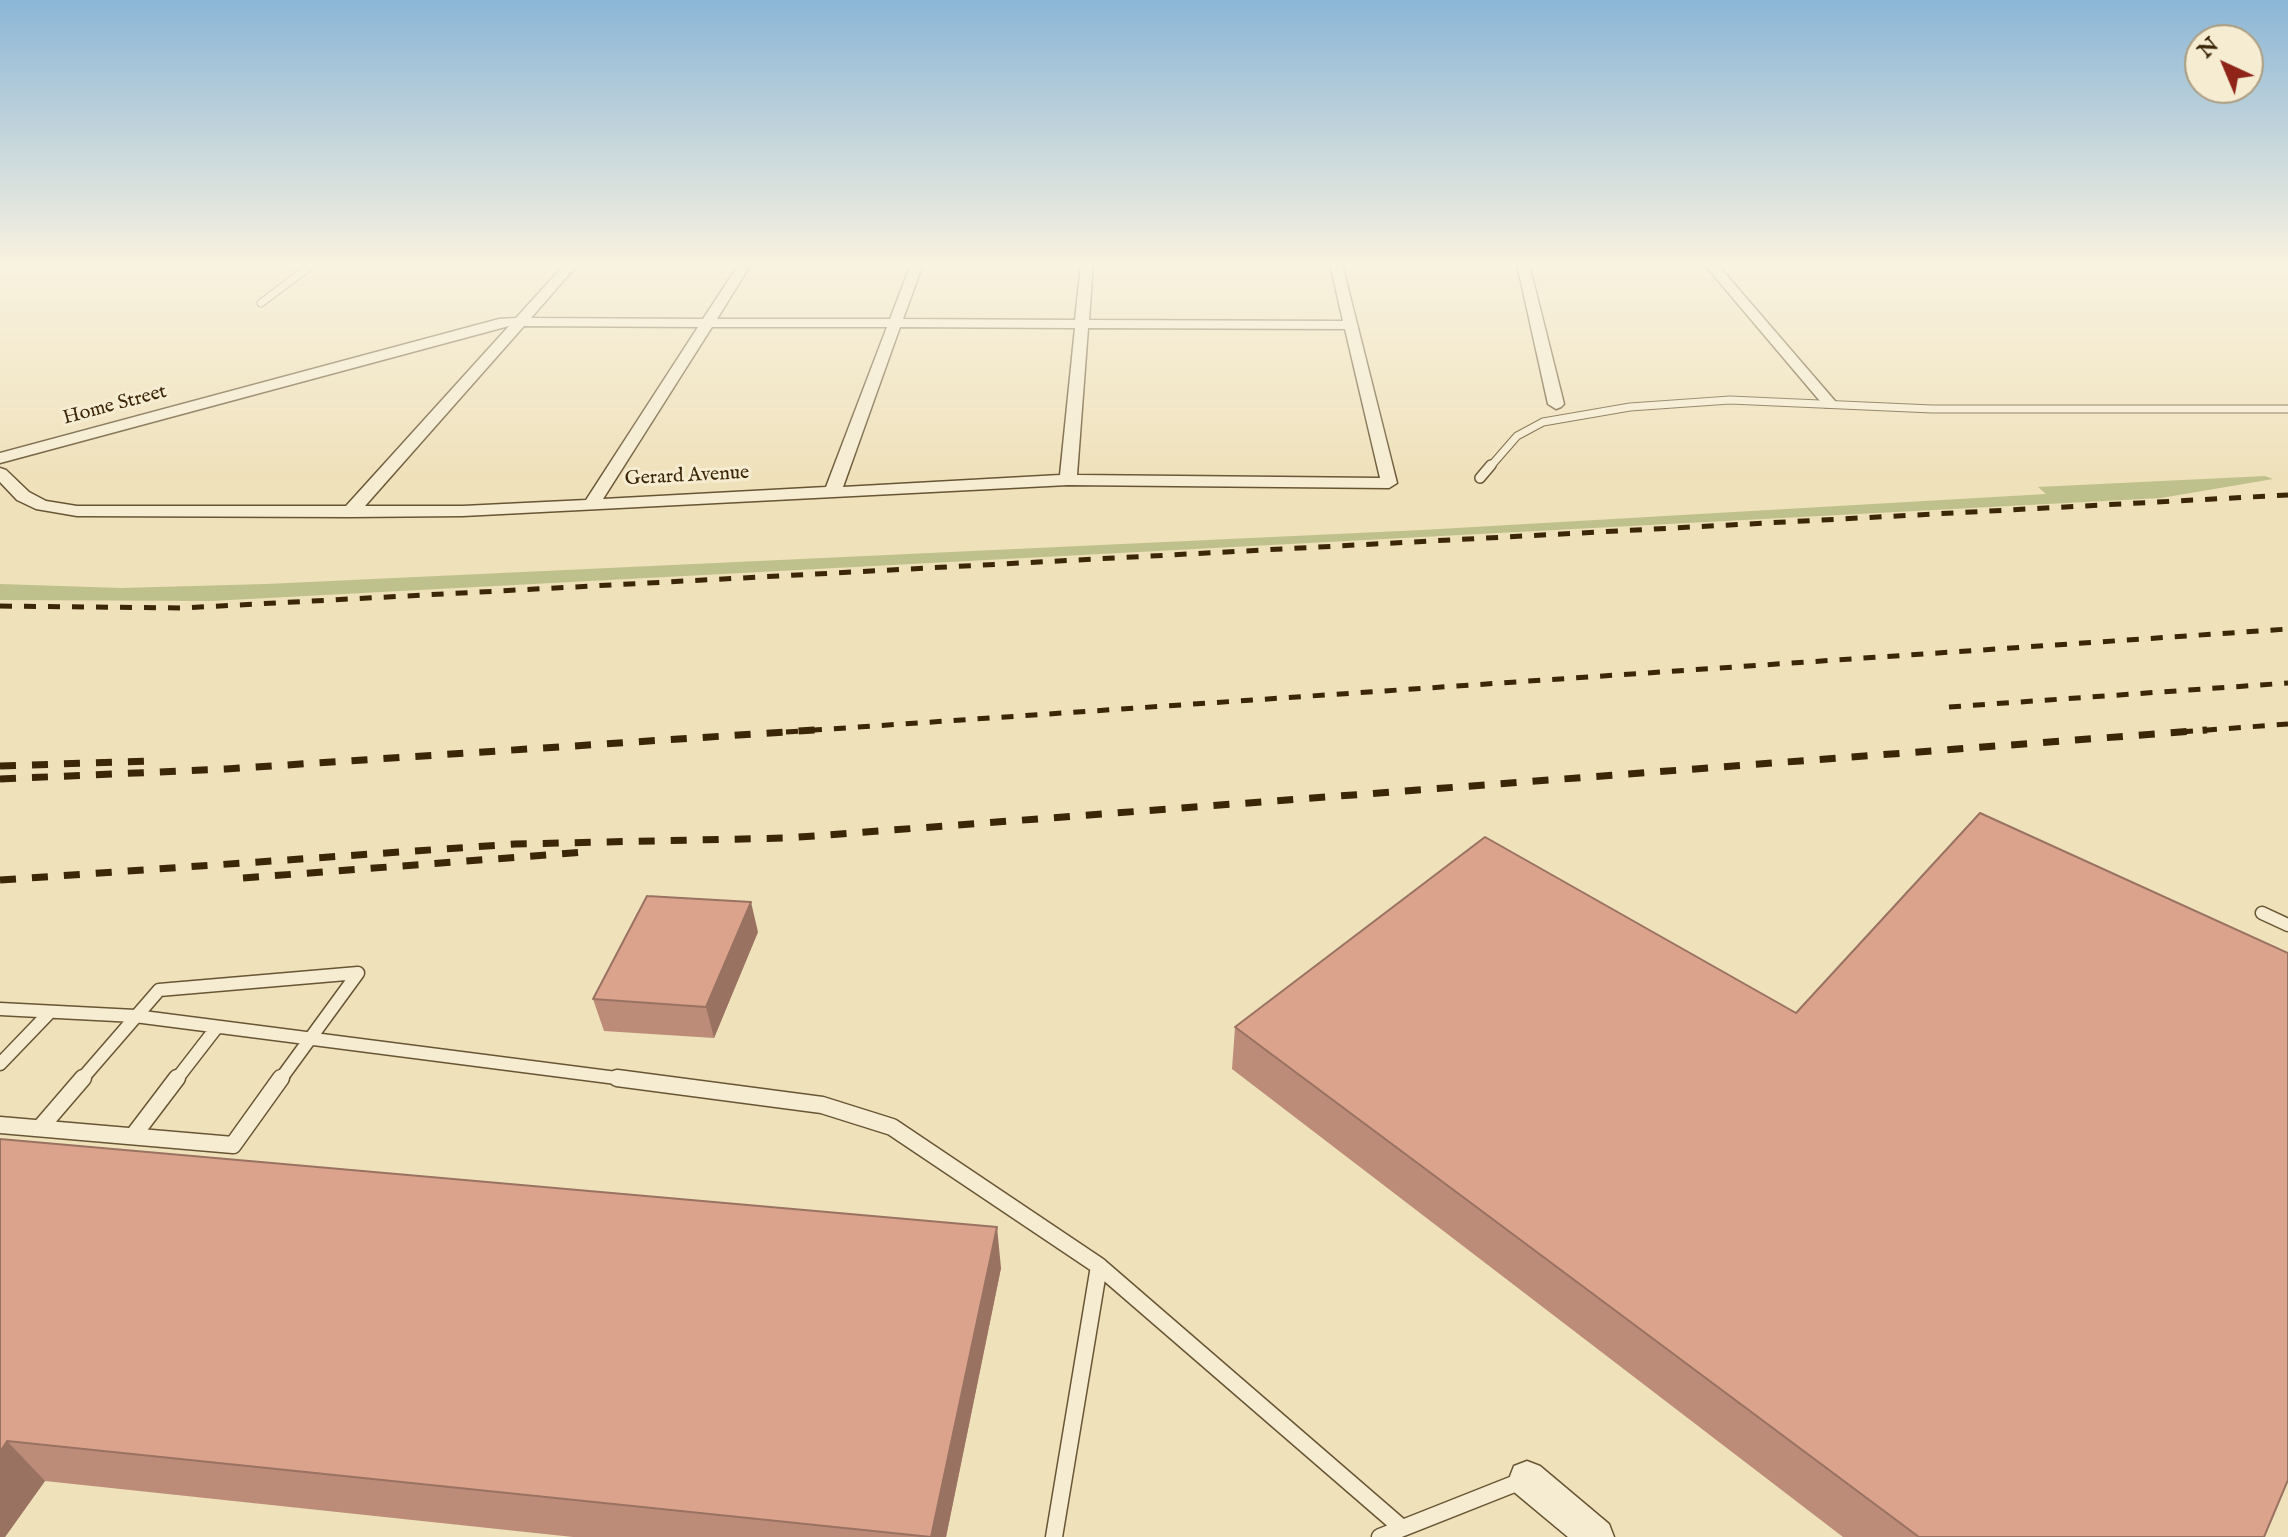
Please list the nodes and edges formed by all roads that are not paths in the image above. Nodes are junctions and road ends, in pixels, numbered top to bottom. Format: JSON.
{"nodes":[{"id":1,"x":454,"y":336,"type":"edge"},
{"id":2,"x":506,"y":336,"type":"edge"},
{"id":3,"x":700,"y":336,"type":"edge"},
{"id":4,"x":891,"y":336,"type":"edge"},
{"id":5,"x":1080,"y":336,"type":"edge"},
{"id":6,"x":1355,"y":336,"type":"edge"},
{"id":7,"x":1540,"y":336,"type":"edge"},
{"id":8,"x":1771,"y":336,"type":"edge"},
{"id":9,"x":1556,"y":404,"type":"dead end"},
{"id":10,"x":1830,"y":404,"type":"junction"},
{"id":11,"x":2288,"y":409,"type":"edge"},
{"id":12,"x":0,"y":458,"type":"edge"},
{"id":13,"x":0,"y":473,"type":"edge"},
{"id":14,"x":1480,"y":478,"type":"dead end"},
{"id":15,"x":1068,"y":480,"type":"junction"},
{"id":16,"x":833,"y":491,"type":"junction"},
{"id":17,"x":591,"y":505,"type":"junction"},
{"id":18,"x":350,"y":512,"type":"junction"},
{"id":19,"x":2262,"y":913,"type":"dead end"},
{"id":20,"x":2288,"y":925,"type":"edge"},
{"id":21,"x":0,"y":1009,"type":"edge"},
{"id":22,"x":50,"y":1012,"type":"junction"},
{"id":23,"x":135,"y":1016,"type":"junction"},
{"id":24,"x":217,"y":1027,"type":"junction"},
{"id":25,"x":312,"y":1039,"type":"junction"},
{"id":26,"x":0,"y":1064,"type":"edge"},
{"id":27,"x":0,"y":1125,"type":"edge"},
{"id":28,"x":40,"y":1128,"type":"junction"},
{"id":29,"x":133,"y":1136,"type":"junction"},
{"id":30,"x":1099,"y":1266,"type":"junction"},
{"id":31,"x":1527,"y":1479,"type":"joint"},
{"id":32,"x":1402,"y":1528,"type":"junction"},
{"id":33,"x":1054,"y":1537,"type":"edge"},
{"id":34,"x":1380,"y":1537,"type":"edge"},
{"id":35,"x":1596,"y":1537,"type":"edge"}],
"edges":[{"from":1,"to":12,"type":"street","name":"Home Street"},
{"from":2,"to":18,"type":"street"},
{"from":3,"to":17,"type":"street"},
{"from":4,"to":16,"type":"street"},
{"from":5,"to":15,"type":"street"},
{"from":6,"to":15,"type":"street","name":"Gerard Avenue"},
{"from":7,"to":9,"type":"street"},
{"from":8,"to":10,"type":"street"},
{"from":10,"to":11,"type":"lane"},
{"from":10,"to":14,"type":"lane"},
{"from":13,"to":18,"type":"street","name":"Gerard Avenue"},
{"from":15,"to":16,"type":"street","name":"Gerard Avenue"},
{"from":16,"to":17,"type":"street","name":"Gerard Avenue"},
{"from":17,"to":18,"type":"street","name":"Gerard Avenue"},
{"from":19,"to":20,"type":"lane"},
{"from":21,"to":22,"type":"lane"},
{"from":22,"to":23,"type":"lane"},
{"from":22,"to":26,"type":"lane"},
{"from":23,"to":24,"type":"lane"},
{"from":23,"to":25,"type":"lane"},
{"from":23,"to":28,"type":"lane"},
{"from":24,"to":25,"type":"lane"},
{"from":24,"to":29,"type":"lane"},
{"from":25,"to":29,"type":"lane"},
{"from":25,"to":30,"type":"lane"},
{"from":27,"to":28,"type":"lane"},
{"from":28,"to":29,"type":"lane"},
{"from":30,"to":32,"type":"lane"},
{"from":30,"to":33,"type":"lane"},
{"from":31,"to":32,"type":"lane"},
{"from":31,"to":35,"type":"street"},
{"from":32,"to":34,"type":"lane"}]}
